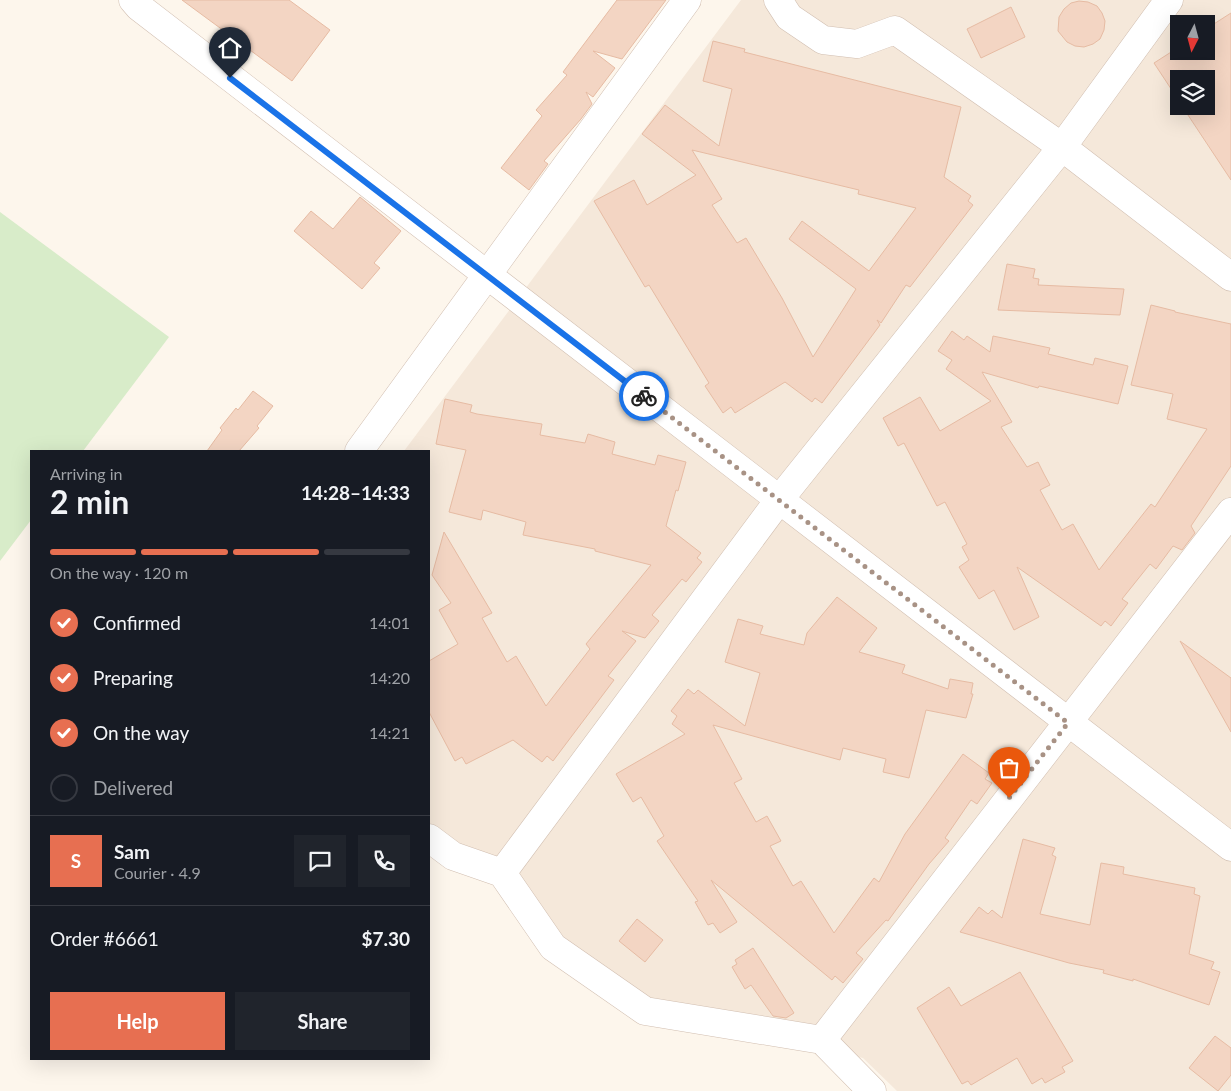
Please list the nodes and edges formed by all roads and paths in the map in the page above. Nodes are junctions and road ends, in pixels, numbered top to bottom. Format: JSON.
{"nodes":[{"id":1,"x":133,"y":0,"type":"edge"},
{"id":2,"x":687,"y":0,"type":"edge"},
{"id":3,"x":778,"y":0,"type":"edge"},
{"id":4,"x":1169,"y":0,"type":"edge"},
{"id":5,"x":1062,"y":147,"type":"junction"},
{"id":6,"x":488,"y":276,"type":"junction"},
{"id":7,"x":1231,"y":277,"type":"edge"},
{"id":8,"x":360,"y":450,"type":"edge"},
{"id":9,"x":779,"y":500,"type":"junction"},
{"id":10,"x":1231,"y":512,"type":"edge"},
{"id":11,"x":1068,"y":723,"type":"junction"},
{"id":12,"x":430,"y":839,"type":"edge"},
{"id":13,"x":1231,"y":847,"type":"edge"},
{"id":14,"x":502,"y":873,"type":"junction"},
{"id":15,"x":822,"y":1040,"type":"junction"},
{"id":16,"x":872,"y":1091,"type":"edge"}],
"edges":[{"from":1,"to":6,"type":"street"},
{"from":2,"to":6,"type":"street"},
{"from":3,"to":5,"type":"street"},
{"from":4,"to":5,"type":"street"},
{"from":5,"to":7,"type":"street"},
{"from":5,"to":9,"type":"street"},
{"from":6,"to":8,"type":"street"},
{"from":6,"to":9,"type":"street"},
{"from":9,"to":11,"type":"street"},
{"from":9,"to":14,"type":"street"},
{"from":10,"to":11,"type":"street"},
{"from":11,"to":13,"type":"street"},
{"from":11,"to":15,"type":"street"},
{"from":12,"to":14,"type":"street"},
{"from":14,"to":15,"type":"street"},
{"from":15,"to":16,"type":"street"}]}
